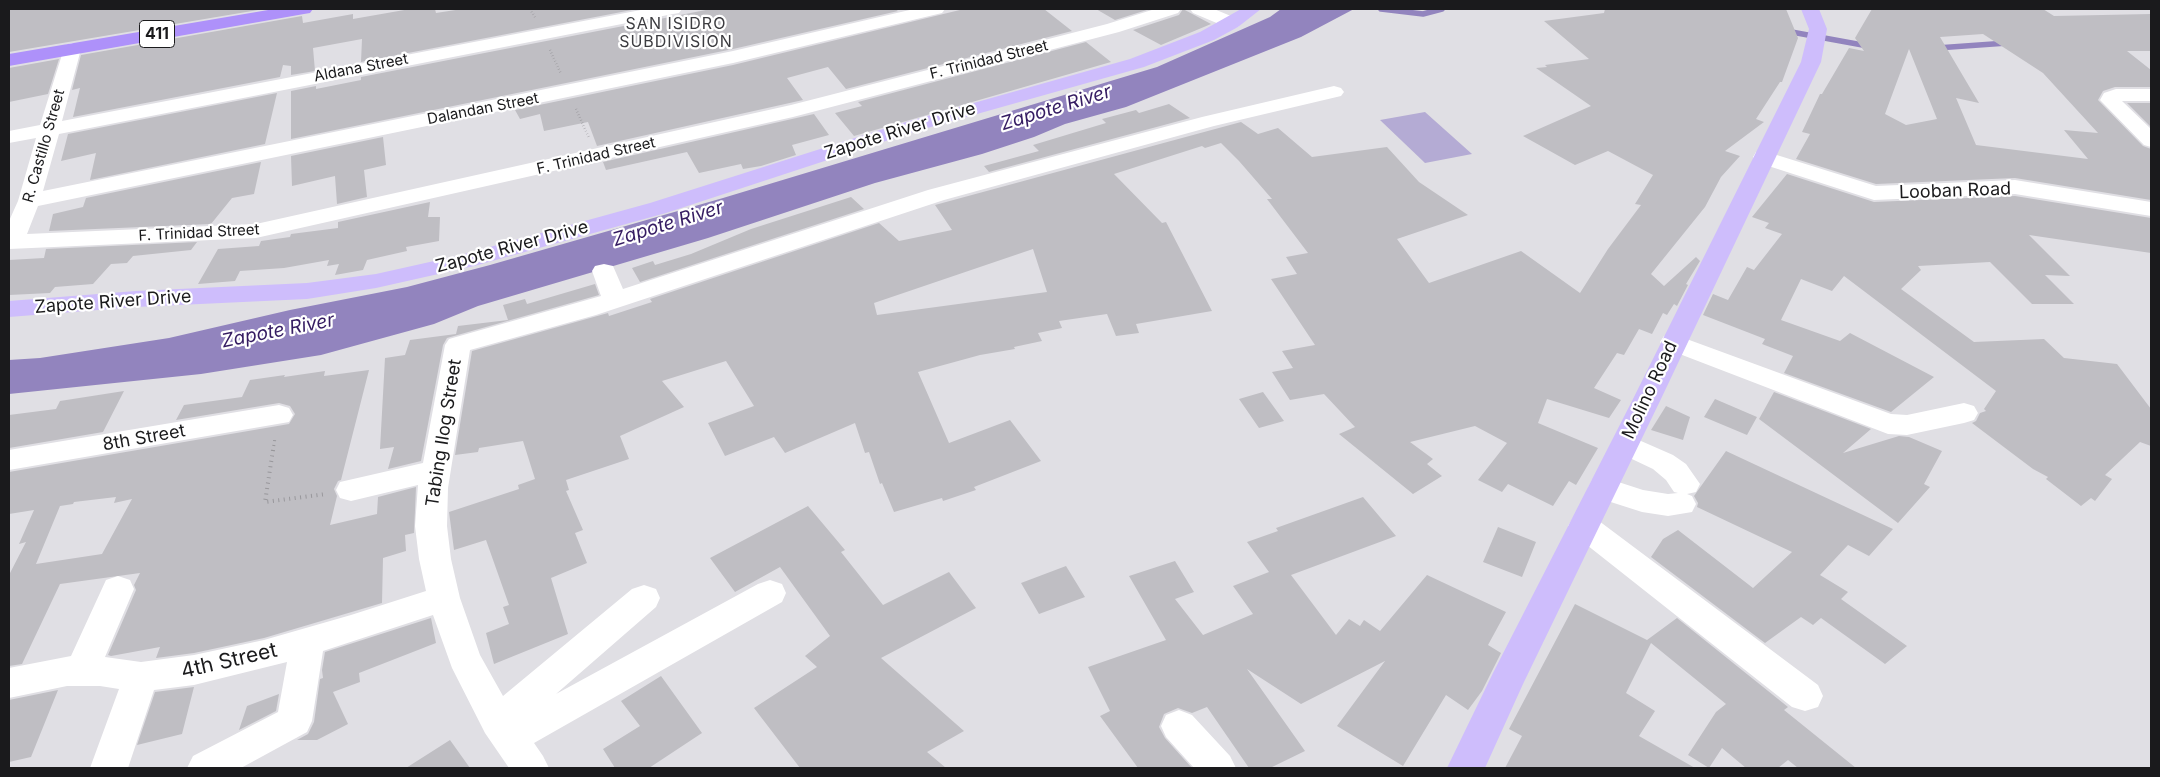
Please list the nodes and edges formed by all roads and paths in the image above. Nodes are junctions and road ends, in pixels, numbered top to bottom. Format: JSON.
{"nodes":[{"id":1,"x":304,"y":9,"type":"edge"},
{"id":2,"x":673,"y":9,"type":"edge"},
{"id":3,"x":936,"y":9,"type":"edge"},
{"id":4,"x":1172,"y":9,"type":"edge"},
{"id":5,"x":1198,"y":9,"type":"edge"},
{"id":6,"x":1252,"y":9,"type":"edge"},
{"id":7,"x":1810,"y":9,"type":"edge"},
{"id":8,"x":1232,"y":24,"type":"junction"},
{"id":9,"x":72,"y":49,"type":"junction"},
{"id":10,"x":9,"y":60,"type":"edge"},
{"id":11,"x":1334,"y":92,"type":"dead end"},
{"id":12,"x":2151,"y":95,"type":"edge"},
{"id":13,"x":50,"y":129,"type":"junction"},
{"id":14,"x":9,"y":137,"type":"edge"},
{"id":15,"x":2151,"y":141,"type":"edge"},
{"id":16,"x":1764,"y":157,"type":"junction"},
{"id":17,"x":28,"y":201,"type":"junction"},
{"id":18,"x":2151,"y":209,"type":"edge"},
{"id":19,"x":10,"y":242,"type":"edge"},
{"id":20,"x":604,"y":272,"type":"dead end"},
{"id":21,"x":614,"y":300,"type":"junction"},
{"id":22,"x":9,"y":308,"type":"edge"},
{"id":23,"x":1674,"y":342,"type":"junction"},
{"id":24,"x":1964,"y":413,"type":"dead end"},
{"id":25,"x":279,"y":415,"type":"joint"},
{"id":26,"x":1625,"y":444,"type":"junction"},
{"id":27,"x":9,"y":460,"type":"edge"},
{"id":28,"x":435,"y":471,"type":"junction"},
{"id":29,"x":1603,"y":488,"type":"junction"},
{"id":30,"x":351,"y":490,"type":"joint"},
{"id":31,"x":1584,"y":526,"type":"junction"},
{"id":32,"x":118,"y":589,"type":"dead end"},
{"id":33,"x":770,"y":593,"type":"dead end"},
{"id":34,"x":444,"y":598,"type":"junction"},
{"id":35,"x":644,"y":598,"type":"dead end"},
{"id":36,"x":308,"y":641,"type":"junction"},
{"id":37,"x":82,"y":670,"type":"junction"},
{"id":38,"x":141,"y":677,"type":"junction"},
{"id":39,"x":9,"y":683,"type":"edge"},
{"id":40,"x":1806,"y":696,"type":"dead end"},
{"id":41,"x":1179,"y":726,"type":"dead end"},
{"id":42,"x":503,"y":730,"type":"junction"},
{"id":43,"x":109,"y":768,"type":"edge"},
{"id":44,"x":206,"y":768,"type":"edge"},
{"id":45,"x":530,"y":768,"type":"edge"},
{"id":46,"x":1217,"y":768,"type":"edge"},
{"id":47,"x":1466,"y":768,"type":"edge"}],
"edges":[{"from":1,"to":9,"type":"highway","number":"411"},
{"from":2,"to":13,"type":"street","name":"Aldana Street"},
{"from":3,"to":17,"type":"street","name":"Dalandan Street"},
{"from":4,"to":19,"type":"street","name":"F. Trinidad Street"},
{"from":5,"to":8,"type":"street"},
{"from":6,"to":8,"type":"main road","name":"Zapote River Drive"},
{"from":7,"to":16,"type":"main road","name":"Molino Road"},
{"from":8,"to":22,"type":"main road","name":"Zapote River Drive"},
{"from":9,"to":10,"type":"highway","number":"411"},
{"from":9,"to":13,"type":"street","name":"R. Castillo Street"},
{"from":11,"to":21,"type":"street"},
{"from":12,"to":15,"type":"street"},
{"from":13,"to":14,"type":"street","name":"Aldana Street"},
{"from":13,"to":17,"type":"street","name":"R. Castillo Street"},
{"from":16,"to":18,"type":"street","name":"Looban Road"},
{"from":16,"to":23,"type":"main road","name":"Molino Road"},
{"from":17,"to":19,"type":"street","name":"R. Castillo Street"},
{"from":20,"to":21,"type":"street"},
{"from":21,"to":28,"type":"street","name":"Tabing Ilog Street"},
{"from":23,"to":24,"type":"street"},
{"from":23,"to":26,"type":"main road","name":"Molino Road"},
{"from":25,"to":27,"type":"street","name":"8th Street"},
{"from":25,"to":30,"type":"path"},
{"from":26,"to":29,"type":"main road","name":"Molino Road"},
{"from":26,"to":29,"type":"street"},
{"from":28,"to":30,"type":"street"},
{"from":28,"to":34,"type":"street","name":"Tabing Ilog Street"},
{"from":29,"to":31,"type":"main road","name":"Molino Road"},
{"from":31,"to":40,"type":"street"},
{"from":31,"to":47,"type":"main road","name":"Molino Road"},
{"from":32,"to":37,"type":"street"},
{"from":33,"to":42,"type":"street"},
{"from":34,"to":36,"type":"street","name":"4th Street"},
{"from":34,"to":42,"type":"street","name":"Tabing Ilog Street"},
{"from":35,"to":42,"type":"street"},
{"from":36,"to":38,"type":"street","name":"4th Street"},
{"from":36,"to":44,"type":"street"},
{"from":37,"to":38,"type":"street","name":"4th Street"},
{"from":37,"to":39,"type":"street","name":"4th Street"},
{"from":38,"to":43,"type":"street"},
{"from":41,"to":46,"type":"street"},
{"from":42,"to":45,"type":"street","name":"Tabing Ilog Street"}]}
